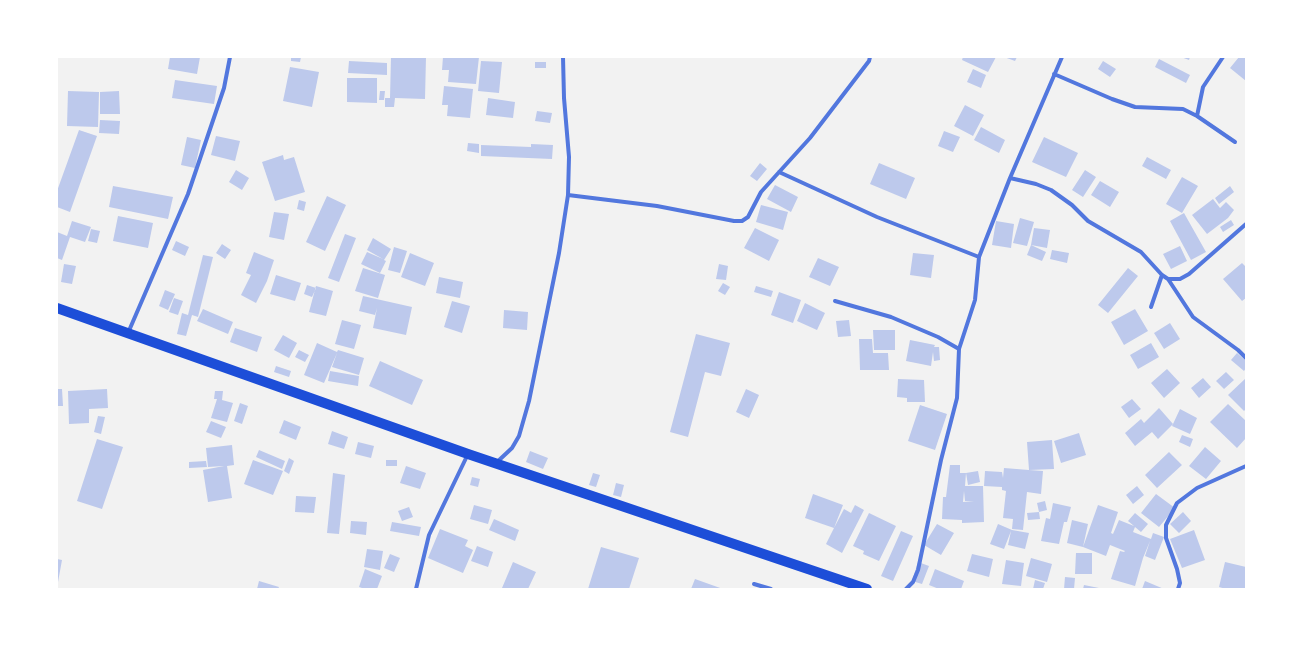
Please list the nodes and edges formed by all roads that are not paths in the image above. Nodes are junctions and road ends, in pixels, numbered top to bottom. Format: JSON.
{"nodes":[{"id":1,"x":230,"y":57,"type":"edge"},
{"id":2,"x":562,"y":57,"type":"edge"},
{"id":3,"x":870,"y":57,"type":"edge"},
{"id":4,"x":1062,"y":57,"type":"edge"},
{"id":5,"x":1223,"y":57,"type":"edge"},
{"id":6,"x":1054,"y":74,"type":"junction"},
{"id":7,"x":1197,"y":116,"type":"junction"},
{"id":8,"x":1235,"y":142,"type":"dead end"},
{"id":9,"x":779,"y":172,"type":"junction"},
{"id":10,"x":1010,"y":178,"type":"junction"},
{"id":11,"x":568,"y":195,"type":"junction"},
{"id":12,"x":1246,"y":224,"type":"edge"},
{"id":13,"x":979,"y":257,"type":"junction"},
{"id":14,"x":1162,"y":275,"type":"junction"},
{"id":15,"x":1168,"y":279,"type":"junction"},
{"id":16,"x":835,"y":301,"type":"dead end"},
{"id":17,"x":1151,"y":307,"type":"dead end"},
{"id":18,"x":57,"y":308,"type":"edge"},
{"id":19,"x":128,"y":333,"type":"junction"},
{"id":20,"x":959,"y":349,"type":"junction"},
{"id":21,"x":1246,"y":358,"type":"edge"},
{"id":22,"x":468,"y":454,"type":"junction"},
{"id":23,"x":496,"y":464,"type":"junction"},
{"id":24,"x":1246,"y":466,"type":"edge"},
{"id":25,"x":754,"y":584,"type":"dead end"},
{"id":26,"x":416,"y":589,"type":"edge"},
{"id":27,"x":771,"y":589,"type":"edge"},
{"id":28,"x":867,"y":589,"type":"edge"},
{"id":29,"x":906,"y":589,"type":"edge"},
{"id":30,"x":1178,"y":589,"type":"edge"}],
"edges":[{"from":1,"to":19,"type":"street"},
{"from":2,"to":11,"type":"street"},
{"from":3,"to":9,"type":"street"},
{"from":4,"to":6,"type":"street"},
{"from":5,"to":7,"type":"street"},
{"from":6,"to":7,"type":"street"},
{"from":6,"to":10,"type":"street"},
{"from":7,"to":8,"type":"street"},
{"from":9,"to":11,"type":"street"},
{"from":9,"to":13,"type":"street"},
{"from":10,"to":13,"type":"street"},
{"from":10,"to":14,"type":"street"},
{"from":11,"to":23,"type":"street"},
{"from":12,"to":15,"type":"street"},
{"from":13,"to":20,"type":"street"},
{"from":14,"to":15,"type":"street"},
{"from":14,"to":17,"type":"street"},
{"from":15,"to":21,"type":"street"},
{"from":16,"to":20,"type":"street"},
{"from":18,"to":19,"type":"main road"},
{"from":19,"to":22,"type":"main road"},
{"from":20,"to":29,"type":"street"},
{"from":22,"to":23,"type":"main road"},
{"from":22,"to":26,"type":"street"},
{"from":23,"to":28,"type":"main road"},
{"from":24,"to":30,"type":"street"},
{"from":25,"to":27,"type":"street"}]}
